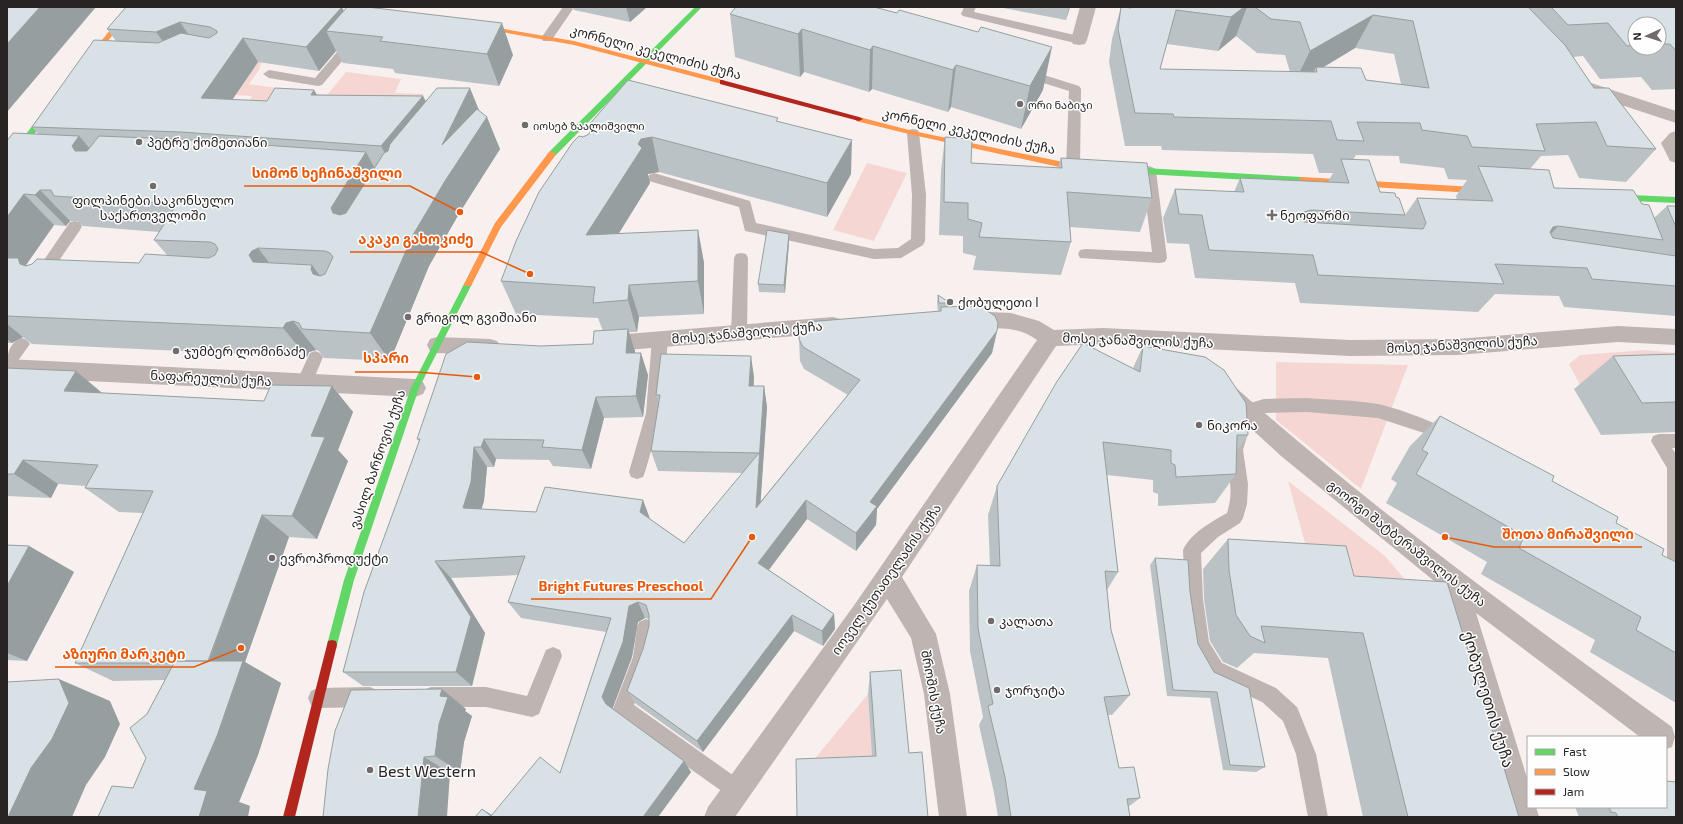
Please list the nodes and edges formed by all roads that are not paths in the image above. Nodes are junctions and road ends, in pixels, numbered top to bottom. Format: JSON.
{"nodes":[{"id":1,"x":132,"y":7,"type":"edge"},
{"id":2,"x":699,"y":7,"type":"edge"},
{"id":3,"x":970,"y":7,"type":"edge"},
{"id":4,"x":1088,"y":7,"type":"edge"},
{"id":5,"x":567,"y":9,"type":"dead end"},
{"id":6,"x":464,"y":24,"type":"edge"},
{"id":7,"x":359,"y":34,"type":"edge"},
{"id":8,"x":547,"y":38,"type":"junction"},
{"id":9,"x":1078,"y":40,"type":"joint"},
{"id":10,"x":91,"y":57,"type":"junction"},
{"id":11,"x":107,"y":58,"type":"edge"},
{"id":12,"x":1015,"y":70,"type":"edge"},
{"id":13,"x":78,"y":73,"type":"edge"},
{"id":14,"x":269,"y":74,"type":"dead end"},
{"id":15,"x":1571,"y":82,"type":"edge"},
{"id":16,"x":60,"y":96,"type":"edge"},
{"id":17,"x":1676,"y":117,"type":"edge"},
{"id":18,"x":913,"y":133,"type":"junction"},
{"id":19,"x":1676,"y":137,"type":"edge"},
{"id":20,"x":551,"y":155,"type":"junction"},
{"id":21,"x":34,"y":157,"type":"edge"},
{"id":22,"x":1676,"y":157,"type":"edge"},
{"id":23,"x":565,"y":158,"type":"edge"},
{"id":24,"x":9,"y":159,"type":"edge"},
{"id":25,"x":1073,"y":167,"type":"junction"},
{"id":26,"x":1149,"y":171,"type":"junction"},
{"id":27,"x":654,"y":178,"type":"dead end"},
{"id":28,"x":1374,"y":184,"type":"junction"},
{"id":29,"x":1499,"y":191,"type":"edge"},
{"id":30,"x":1598,"y":197,"type":"edge"},
{"id":31,"x":1378,"y":199,"type":"edge"},
{"id":32,"x":1676,"y":200,"type":"edge"},
{"id":33,"x":75,"y":226,"type":"edge"},
{"id":34,"x":1085,"y":254,"type":"dead end"},
{"id":35,"x":741,"y":258,"type":"dead end"},
{"id":36,"x":40,"y":277,"type":"edge"},
{"id":37,"x":948,"y":320,"type":"edge"},
{"id":38,"x":851,"y":323,"type":"edge"},
{"id":39,"x":739,"y":333,"type":"junction"},
{"id":40,"x":1676,"y":337,"type":"edge"},
{"id":41,"x":1050,"y":338,"type":"junction"},
{"id":42,"x":660,"y":339,"type":"junction"},
{"id":43,"x":1160,"y":339,"type":"junction"},
{"id":44,"x":22,"y":344,"type":"edge"},
{"id":45,"x":437,"y":345,"type":"junction"},
{"id":46,"x":582,"y":346,"type":"edge"},
{"id":47,"x":506,"y":347,"type":"edge"},
{"id":48,"x":315,"y":357,"type":"edge"},
{"id":49,"x":7,"y":366,"type":"edge"},
{"id":50,"x":304,"y":383,"type":"junction"},
{"id":51,"x":415,"y":388,"type":"junction"},
{"id":52,"x":1246,"y":412,"type":"junction"},
{"id":53,"x":1676,"y":440,"type":"edge"},
{"id":54,"x":1460,"y":444,"type":"edge"},
{"id":55,"x":1675,"y":468,"type":"edge"},
{"id":56,"x":637,"y":472,"type":"dead end"},
{"id":57,"x":888,"y":577,"type":"junction"},
{"id":58,"x":1454,"y":582,"type":"junction"},
{"id":59,"x":1676,"y":600,"type":"edge"},
{"id":60,"x":646,"y":628,"type":"edge"},
{"id":61,"x":553,"y":656,"type":"dead end"},
{"id":62,"x":388,"y":697,"type":"edge"},
{"id":63,"x":410,"y":697,"type":"edge"},
{"id":64,"x":318,"y":698,"type":"junction"},
{"id":65,"x":1661,"y":736,"type":"edge"},
{"id":66,"x":1667,"y":741,"type":"edge"},
{"id":67,"x":1676,"y":747,"type":"edge"},
{"id":68,"x":737,"y":790,"type":"junction"},
{"id":69,"x":289,"y":817,"type":"edge"},
{"id":70,"x":718,"y":817,"type":"edge"},
{"id":71,"x":953,"y":817,"type":"edge"},
{"id":72,"x":1318,"y":817,"type":"edge"},
{"id":73,"x":1524,"y":817,"type":"edge"}],
"edges":[{"from":1,"to":10,"type":"street"},
{"from":2,"to":20,"type":"street","name":"ვასილ ბარნოვის ქუჩა"},
{"from":3,"to":9,"type":"lane"},
{"from":4,"to":9,"type":"street"},
{"from":5,"to":8,"type":"lane"},
{"from":6,"to":8,"type":"street","name":"კორნელი კეკელიძის ქუჩა"},
{"from":7,"to":14,"type":"lane"},
{"from":8,"to":18,"type":"street","name":"კორნელი კეკელიძის ქუჩა"},
{"from":10,"to":11,"type":"lane"},
{"from":10,"to":13,"type":"street"},
{"from":12,"to":25,"type":"lane"},
{"from":15,"to":17,"type":"street"},
{"from":16,"to":24,"type":"street"},
{"from":18,"to":25,"type":"street","name":"კორნელი კეკელიძის ქუჩა"},
{"from":18,"to":27,"type":"lane"},
{"from":19,"to":22,"type":"street"},
{"from":20,"to":23,"type":"lane"},
{"from":20,"to":45,"type":"street","name":"ვასილ ბარნოვის ქუჩა"},
{"from":21,"to":24,"type":"street"},
{"from":25,"to":26,"type":"street","name":"კორნელი კეკელიძის ქუჩა"},
{"from":26,"to":28,"type":"street","name":"კორნელი კეკელიძის ქუჩა"},
{"from":26,"to":34,"type":"lane"},
{"from":28,"to":29,"type":"street","name":"კორნელი კეკელიძის ქუჩა"},
{"from":28,"to":31,"type":"lane"},
{"from":30,"to":32,"type":"street"},
{"from":33,"to":36,"type":"lane"},
{"from":35,"to":39,"type":"lane"},
{"from":37,"to":41,"type":"street","name":"მოსე ჯანაშვილის ქუჩა"},
{"from":38,"to":39,"type":"street","name":"მოსე ჯანაშვილის ქუჩა"},
{"from":39,"to":42,"type":"street","name":"მოსე ჯანაშვილის ქუჩა"},
{"from":40,"to":43,"type":"street","name":"მოსე ჯანაშვილის ქუჩა"},
{"from":41,"to":43,"type":"street","name":"მოსე ჯანაშვილის ქუჩა"},
{"from":41,"to":57,"type":"street","name":"იოველ ქუთათელაძის ქუჩა"},
{"from":42,"to":46,"type":"street","name":"მოსე ჯანაშვილის ქუჩა"},
{"from":42,"to":56,"type":"lane"},
{"from":43,"to":52,"type":"street","name":"გიორგი შატბერაშვილის ქუჩა"},
{"from":44,"to":49,"type":"lane"},
{"from":45,"to":47,"type":"street"},
{"from":45,"to":51,"type":"street","name":"ვასილ ბარნოვის ქუჩა"},
{"from":48,"to":50,"type":"lane"},
{"from":49,"to":50,"type":"street","name":"ნაფარეულის ქუჩა"},
{"from":50,"to":51,"type":"street","name":"ნაფარეულის ქუჩა"},
{"from":51,"to":64,"type":"street","name":"ვასილ ბარნოვის ქუჩა"},
{"from":52,"to":54,"type":"lane"},
{"from":52,"to":58,"type":"street","name":"გიორგი შატბერაშვილის ქუჩა"},
{"from":52,"to":72,"type":"lane"},
{"from":53,"to":55,"type":"lane"},
{"from":55,"to":59,"type":"lane"},
{"from":57,"to":68,"type":"street","name":"იოველ ქუთათელაძის ქუჩა"},
{"from":57,"to":71,"type":"street","name":"შროშის ქუჩა"},
{"from":58,"to":65,"type":"street","name":"გიორგი შატბერაშვილის ქუჩა"},
{"from":58,"to":73,"type":"street","name":"ქობულეთის ქუჩა"},
{"from":60,"to":68,"type":"lane"},
{"from":61,"to":63,"type":"lane"},
{"from":62,"to":64,"type":"lane"},
{"from":64,"to":69,"type":"street","name":"ვასილ ბარნოვის ქუჩა"},
{"from":66,"to":67,"type":"street"},
{"from":68,"to":70,"type":"street","name":"იოველ ქუთათელაძის ქუჩა"}]}
